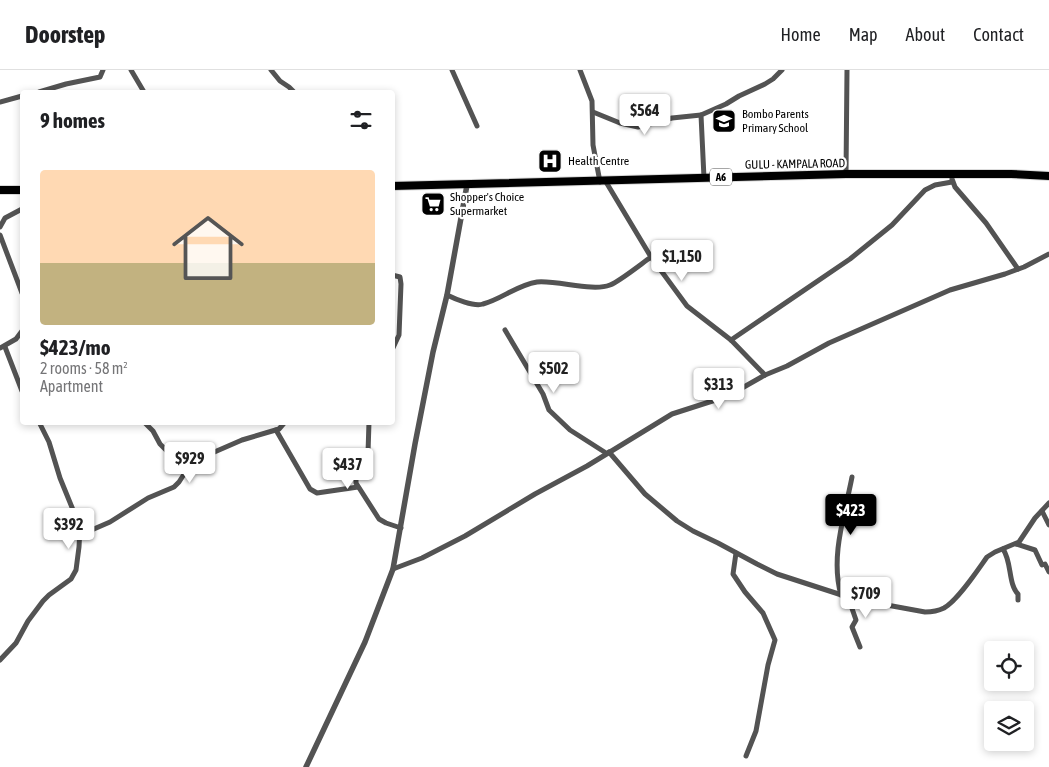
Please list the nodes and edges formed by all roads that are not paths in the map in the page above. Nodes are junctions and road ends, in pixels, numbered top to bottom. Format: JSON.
{"nodes":[{"id":1,"x":103,"y":70,"type":"edge"},
{"id":2,"x":131,"y":70,"type":"edge"},
{"id":3,"x":271,"y":70,"type":"edge"},
{"id":4,"x":452,"y":70,"type":"edge"},
{"id":5,"x":580,"y":70,"type":"edge"},
{"id":6,"x":782,"y":70,"type":"edge"},
{"id":7,"x":847,"y":70,"type":"edge"},
{"id":8,"x":46,"y":90,"type":"edge"},
{"id":9,"x":144,"y":90,"type":"edge"},
{"id":10,"x":292,"y":90,"type":"edge"},
{"id":11,"x":20,"y":97,"type":"edge"},
{"id":12,"x":0,"y":102,"type":"edge"},
{"id":13,"x":593,"y":112,"type":"junction"},
{"id":14,"x":701,"y":115,"type":"junction"},
{"id":15,"x":477,"y":126,"type":"dead end"},
{"id":16,"x":846,"y":174,"type":"junction"},
{"id":17,"x":1049,"y":176,"type":"edge"},
{"id":18,"x":704,"y":178,"type":"junction"},
{"id":19,"x":952,"y":178,"type":"junction"},
{"id":20,"x":603,"y":182,"type":"junction"},
{"id":21,"x":467,"y":185,"type":"junction"},
{"id":22,"x":395,"y":186,"type":"edge"},
{"id":23,"x":0,"y":190,"type":"edge"},
{"id":24,"x":20,"y":190,"type":"edge"},
{"id":25,"x":20,"y":210,"type":"edge"},
{"id":26,"x":0,"y":227,"type":"edge"},
{"id":27,"x":0,"y":235,"type":"edge"},
{"id":28,"x":1049,"y":254,"type":"edge"},
{"id":29,"x":651,"y":257,"type":"junction"},
{"id":30,"x":1018,"y":269,"type":"junction"},
{"id":31,"x":395,"y":277,"type":"edge"},
{"id":32,"x":20,"y":288,"type":"edge"},
{"id":33,"x":447,"y":294,"type":"junction"},
{"id":34,"x":505,"y":330,"type":"dead end"},
{"id":35,"x":20,"y":334,"type":"edge"},
{"id":36,"x":731,"y":340,"type":"junction"},
{"id":37,"x":395,"y":344,"type":"edge"},
{"id":38,"x":2,"y":348,"type":"edge"},
{"id":39,"x":765,"y":375,"type":"junction"},
{"id":40,"x":20,"y":387,"type":"edge"},
{"id":41,"x":40,"y":425,"type":"edge"},
{"id":42,"x":147,"y":425,"type":"edge"},
{"id":43,"x":283,"y":425,"type":"edge"},
{"id":44,"x":369,"y":425,"type":"edge"},
{"id":45,"x":276,"y":430,"type":"junction"},
{"id":46,"x":608,"y":453,"type":"junction"},
{"id":47,"x":186,"y":470,"type":"junction"},
{"id":48,"x":852,"y":477,"type":"dead end"},
{"id":49,"x":358,"y":487,"type":"junction"},
{"id":50,"x":1049,"y":503,"type":"edge"},
{"id":51,"x":1042,"y":511,"type":"junction"},
{"id":52,"x":1049,"y":525,"type":"edge"},
{"id":53,"x":401,"y":528,"type":"junction"},
{"id":54,"x":80,"y":535,"type":"junction"},
{"id":55,"x":1016,"y":544,"type":"junction"},
{"id":56,"x":1003,"y":549,"type":"junction"},
{"id":57,"x":736,"y":553,"type":"junction"},
{"id":58,"x":393,"y":569,"type":"junction"},
{"id":59,"x":1049,"y":572,"type":"edge"},
{"id":60,"x":841,"y":595,"type":"junction"},
{"id":61,"x":848,"y":597,"type":"junction"},
{"id":62,"x":1018,"y":600,"type":"dead end"},
{"id":63,"x":860,"y":646,"type":"dead end"},
{"id":64,"x":0,"y":660,"type":"edge"},
{"id":65,"x":746,"y":756,"type":"dead end"},
{"id":66,"x":306,"y":767,"type":"edge"}],
"edges":[{"from":1,"to":8,"type":"street"},
{"from":2,"to":9,"type":"street"},
{"from":3,"to":10,"type":"street"},
{"from":4,"to":15,"type":"street"},
{"from":5,"to":13,"type":"street"},
{"from":6,"to":14,"type":"street"},
{"from":7,"to":16,"type":"street"},
{"from":11,"to":12,"type":"street"},
{"from":13,"to":14,"type":"street"},
{"from":13,"to":20,"type":"street"},
{"from":14,"to":18,"type":"street"},
{"from":16,"to":18,"type":"main road","name":"GULU - KAMPALA ROAD","number":"A6"},
{"from":16,"to":19,"type":"main road","name":"GULU - KAMPALA ROAD","number":"A6"},
{"from":17,"to":19,"type":"main road","name":"GULU - KAMPALA ROAD","number":"A6"},
{"from":18,"to":20,"type":"main road","name":"GULU - KAMPALA ROAD","number":"A6"},
{"from":19,"to":30,"type":"street"},
{"from":19,"to":36,"type":"street"},
{"from":20,"to":21,"type":"main road","name":"GULU - KAMPALA ROAD","number":"A6"},
{"from":20,"to":29,"type":"street"},
{"from":21,"to":22,"type":"main road","name":"GULU - KAMPALA ROAD","number":"A6"},
{"from":21,"to":33,"type":"street"},
{"from":23,"to":24,"type":"main road"},
{"from":25,"to":26,"type":"street"},
{"from":27,"to":32,"type":"street"},
{"from":28,"to":30,"type":"street"},
{"from":29,"to":33,"type":"street"},
{"from":29,"to":36,"type":"street"},
{"from":30,"to":39,"type":"street"},
{"from":31,"to":37,"type":"street"},
{"from":33,"to":53,"type":"street"},
{"from":34,"to":46,"type":"street"},
{"from":35,"to":38,"type":"street"},
{"from":36,"to":39,"type":"street"},
{"from":38,"to":40,"type":"street"},
{"from":39,"to":46,"type":"street"},
{"from":41,"to":54,"type":"street"},
{"from":42,"to":47,"type":"street"},
{"from":43,"to":45,"type":"street"},
{"from":44,"to":49,"type":"street"},
{"from":45,"to":47,"type":"street"},
{"from":45,"to":49,"type":"street"},
{"from":46,"to":57,"type":"street"},
{"from":46,"to":58,"type":"street"},
{"from":47,"to":54,"type":"street"},
{"from":48,"to":60,"type":"street"},
{"from":49,"to":53,"type":"street"},
{"from":50,"to":51,"type":"street"},
{"from":51,"to":52,"type":"street"},
{"from":51,"to":55,"type":"street"},
{"from":53,"to":58,"type":"street"},
{"from":54,"to":64,"type":"street"},
{"from":55,"to":56,"type":"street"},
{"from":55,"to":59,"type":"street"},
{"from":56,"to":61,"type":"street"},
{"from":56,"to":62,"type":"street"},
{"from":57,"to":60,"type":"street"},
{"from":57,"to":65,"type":"street"},
{"from":58,"to":66,"type":"street"},
{"from":60,"to":61,"type":"street"},
{"from":61,"to":63,"type":"street"}]}
